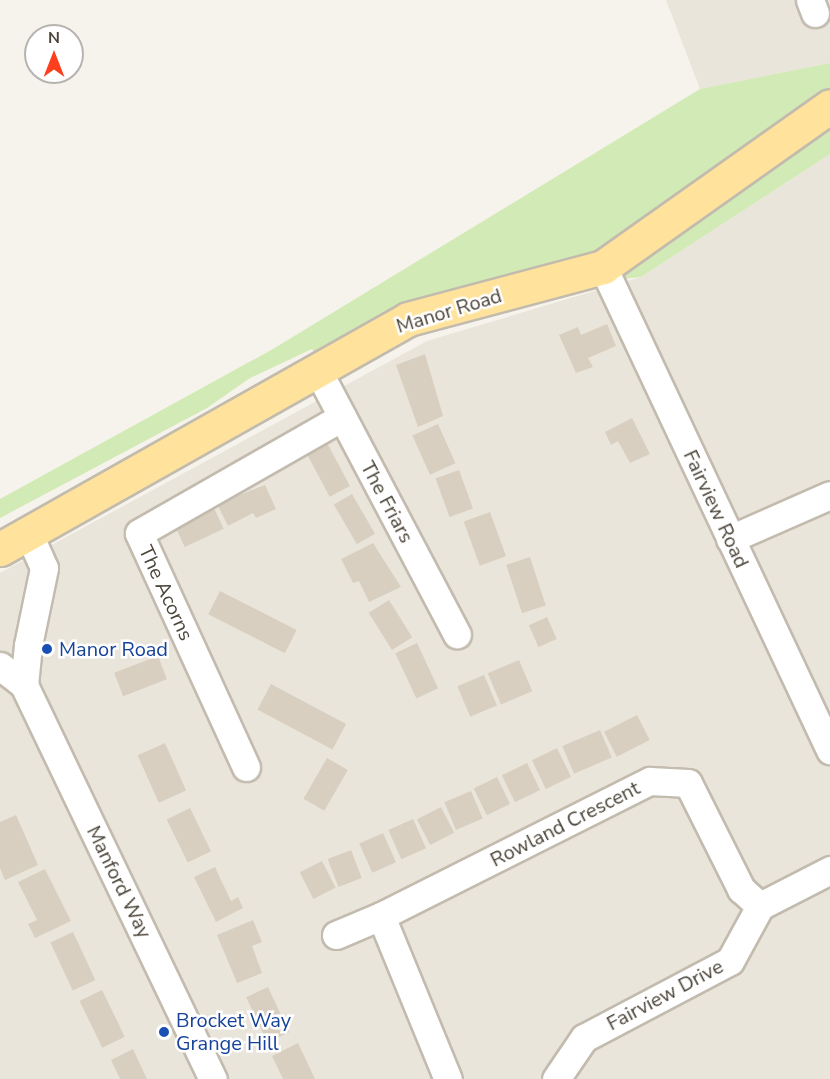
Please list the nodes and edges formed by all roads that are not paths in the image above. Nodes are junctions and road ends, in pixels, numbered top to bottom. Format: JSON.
{"nodes":[{"id":1,"x":830,"y":106,"type":"edge"},
{"id":2,"x":603,"y":267,"type":"junction"},
{"id":3,"x":316,"y":369,"type":"junction"},
{"id":4,"x":342,"y":417,"type":"junction"},
{"id":5,"x":830,"y":495,"type":"edge"},
{"id":6,"x":28,"y":532,"type":"junction"},
{"id":7,"x":730,"y":539,"type":"junction"},
{"id":8,"x":0,"y":549,"type":"edge"},
{"id":9,"x":457,"y":634,"type":"dead end"},
{"id":10,"x":0,"y":666,"type":"edge"},
{"id":11,"x":24,"y":685,"type":"junction"},
{"id":12,"x":830,"y":750,"type":"edge"},
{"id":13,"x":246,"y":767,"type":"dead end"},
{"id":14,"x":830,"y":870,"type":"edge"},
{"id":15,"x":760,"y":906,"type":"junction"},
{"id":16,"x":381,"y":916,"type":"junction"},
{"id":17,"x":336,"y":934,"type":"dead end"},
{"id":18,"x":213,"y":1079,"type":"edge"},
{"id":19,"x":448,"y":1079,"type":"edge"},
{"id":20,"x":556,"y":1079,"type":"edge"}],
"edges":[{"from":1,"to":2,"type":"main road","name":"Manor Road"},
{"from":2,"to":3,"type":"main road","name":"Manor Road"},
{"from":2,"to":7,"type":"street","name":"Fairview Road"},
{"from":3,"to":4,"type":"street","name":"The Friars"},
{"from":3,"to":6,"type":"main road","name":"Manor Road"},
{"from":4,"to":9,"type":"street","name":"The Friars"},
{"from":4,"to":13,"type":"street","name":"The Acorns"},
{"from":5,"to":7,"type":"street"},
{"from":6,"to":8,"type":"main road","name":"Manor Road"},
{"from":6,"to":11,"type":"street"},
{"from":7,"to":12,"type":"street","name":"Fairview Road"},
{"from":10,"to":11,"type":"street","name":"Manford Way"},
{"from":11,"to":18,"type":"street","name":"Manford Way"},
{"from":14,"to":15,"type":"street"},
{"from":15,"to":16,"type":"street","name":"Rowland Crescent"},
{"from":15,"to":20,"type":"street","name":"Fairview Drive"},
{"from":16,"to":17,"type":"street","name":"Rowland Crescent"},
{"from":16,"to":19,"type":"street"}]}
